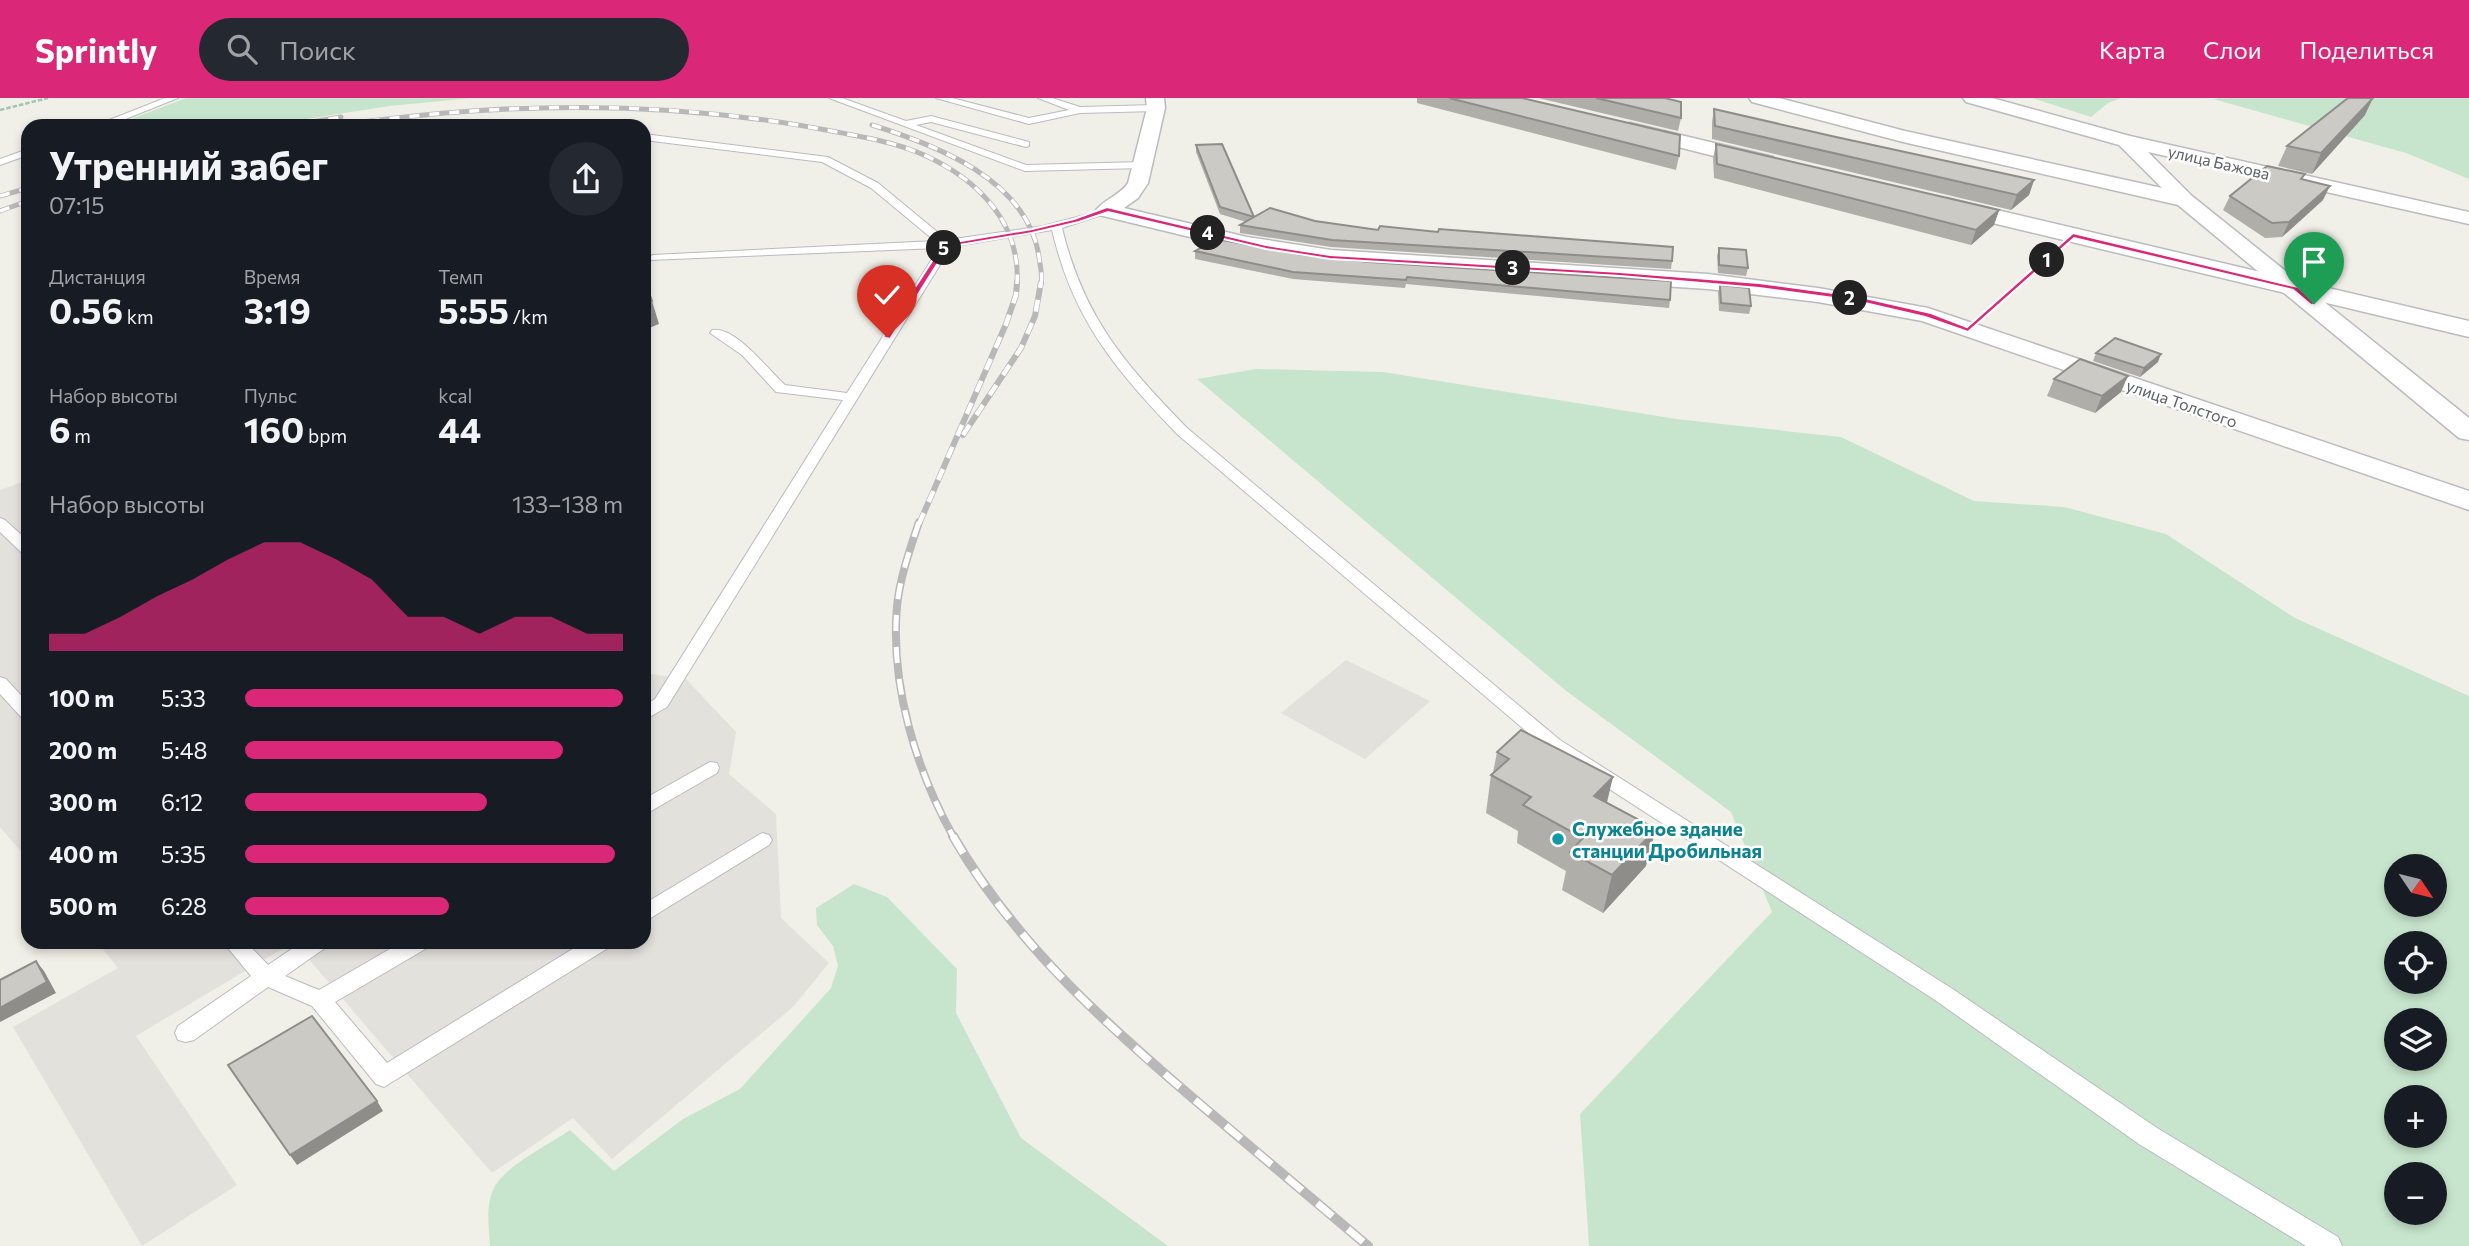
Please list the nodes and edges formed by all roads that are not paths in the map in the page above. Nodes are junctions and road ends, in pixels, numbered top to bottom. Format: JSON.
{"nodes":[{"id":1,"x":173,"y":98,"type":"edge"},
{"id":2,"x":834,"y":98,"type":"edge"},
{"id":3,"x":941,"y":98,"type":"edge"},
{"id":4,"x":1043,"y":98,"type":"edge"},
{"id":5,"x":1758,"y":98,"type":"edge"},
{"id":6,"x":1972,"y":98,"type":"edge"},
{"id":7,"x":1156,"y":103,"type":"edge"},
{"id":8,"x":1080,"y":110,"type":"junction"},
{"id":9,"x":118,"y":119,"type":"edge"},
{"id":10,"x":907,"y":124,"type":"junction"},
{"id":11,"x":1609,"y":124,"type":"edge"},
{"id":12,"x":651,"y":138,"type":"edge"},
{"id":13,"x":2126,"y":141,"type":"junction"},
{"id":14,"x":1026,"y":145,"type":"dead end"},
{"id":15,"x":21,"y":152,"type":"edge"},
{"id":16,"x":21,"y":154,"type":"edge"},
{"id":17,"x":0,"y":157,"type":"edge"},
{"id":18,"x":0,"y":162,"type":"edge"},
{"id":19,"x":1142,"y":165,"type":"junction"},
{"id":20,"x":1782,"y":166,"type":"edge"},
{"id":21,"x":2185,"y":200,"type":"junction"},
{"id":22,"x":1928,"y":201,"type":"edge"},
{"id":23,"x":1107,"y":209,"type":"junction"},
{"id":24,"x":2469,"y":218,"type":"edge"},
{"id":25,"x":1056,"y":225,"type":"junction"},
{"id":26,"x":946,"y":245,"type":"junction"},
{"id":27,"x":653,"y":258,"type":"dead end"},
{"id":28,"x":2295,"y":289,"type":"junction"},
{"id":29,"x":2469,"y":329,"type":"edge"},
{"id":30,"x":716,"y":333,"type":"dead end"},
{"id":31,"x":850,"y":397,"type":"junction"},
{"id":32,"x":2469,"y":432,"type":"edge"},
{"id":33,"x":2469,"y":501,"type":"edge"},
{"id":34,"x":0,"y":523,"type":"edge"},
{"id":35,"x":21,"y":544,"type":"edge"},
{"id":36,"x":0,"y":683,"type":"edge"},
{"id":37,"x":21,"y":706,"type":"edge"},
{"id":38,"x":651,"y":710,"type":"edge"},
{"id":39,"x":710,"y":768,"type":"dead end"},
{"id":40,"x":651,"y":804,"type":"edge"},
{"id":41,"x":762,"y":840,"type":"dead end"},
{"id":42,"x":651,"y":910,"type":"edge"},
{"id":43,"x":240,"y":949,"type":"edge"},
{"id":44,"x":307,"y":949,"type":"edge"},
{"id":45,"x":407,"y":949,"type":"edge"},
{"id":46,"x":589,"y":949,"type":"edge"},
{"id":47,"x":266,"y":977,"type":"junction"},
{"id":48,"x":320,"y":1000,"type":"junction"},
{"id":49,"x":186,"y":1033,"type":"dead end"},
{"id":50,"x":2329,"y":1246,"type":"edge"}],
"edges":[{"from":1,"to":9,"type":"lane"},
{"from":2,"to":10,"type":"lane"},
{"from":3,"to":8,"type":"lane"},
{"from":4,"to":8,"type":"lane"},
{"from":5,"to":21,"type":"street"},
{"from":6,"to":13,"type":"street","name":"улица Бажова"},
{"from":7,"to":8,"type":"lane"},
{"from":7,"to":19,"type":"street"},
{"from":10,"to":14,"type":"lane"},
{"from":10,"to":19,"type":"lane"},
{"from":11,"to":20,"type":"main road"},
{"from":12,"to":26,"type":"lane"},
{"from":13,"to":21,"type":"street"},
{"from":13,"to":24,"type":"street","name":"улица Бажова"},
{"from":15,"to":17,"type":"lane"},
{"from":16,"to":18,"type":"lane"},
{"from":19,"to":23,"type":"street"},
{"from":21,"to":28,"type":"street"},
{"from":22,"to":28,"type":"main road"},
{"from":23,"to":25,"type":"lane"},
{"from":23,"to":33,"type":"street","name":"улица Толстого"},
{"from":25,"to":26,"type":"lane"},
{"from":25,"to":50,"type":"lane"},
{"from":26,"to":27,"type":"lane"},
{"from":26,"to":31,"type":"lane"},
{"from":28,"to":29,"type":"main road"},
{"from":28,"to":32,"type":"street"},
{"from":30,"to":31,"type":"lane"},
{"from":31,"to":38,"type":"lane"},
{"from":34,"to":35,"type":"lane"},
{"from":36,"to":37,"type":"lane"},
{"from":39,"to":40,"type":"lane"},
{"from":41,"to":42,"type":"lane"},
{"from":43,"to":47,"type":"lane"},
{"from":44,"to":47,"type":"lane"},
{"from":45,"to":48,"type":"lane"},
{"from":46,"to":48,"type":"lane"},
{"from":47,"to":48,"type":"lane"},
{"from":47,"to":49,"type":"lane"}]}
